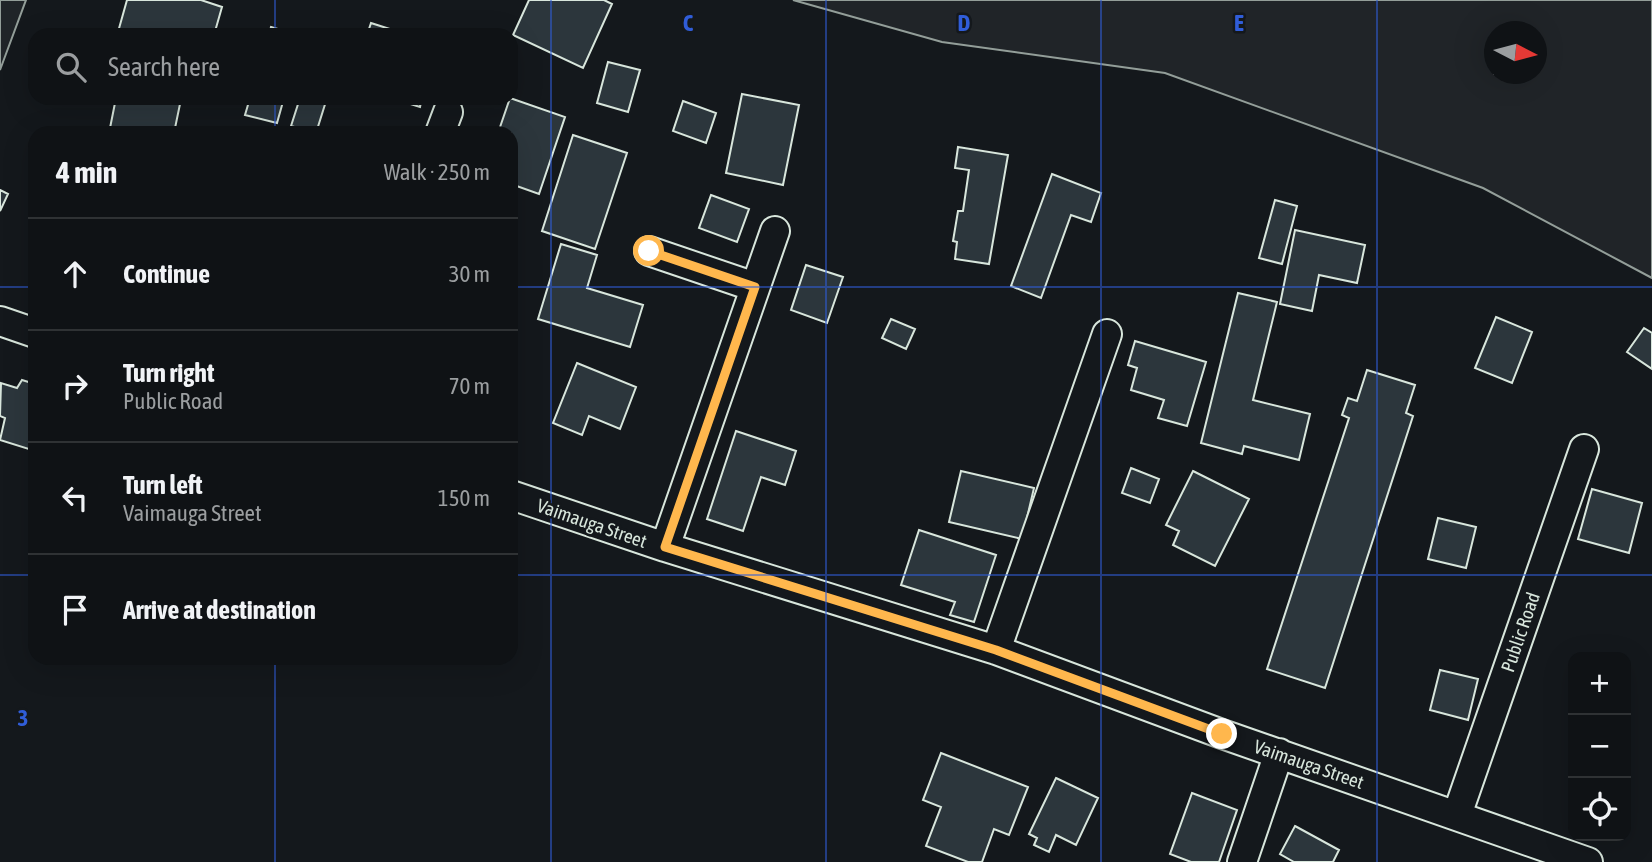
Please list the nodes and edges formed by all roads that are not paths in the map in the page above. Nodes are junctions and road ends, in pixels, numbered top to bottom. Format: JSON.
{"nodes":[{"id":1,"x":775,"y":231,"type":"dead end"},
{"id":2,"x":649,"y":251,"type":"dead end"},
{"id":3,"x":755,"y":287,"type":"junction"},
{"id":4,"x":0,"y":321,"type":"edge"},
{"id":5,"x":28,"y":331,"type":"edge"},
{"id":6,"x":1107,"y":334,"type":"dead end"},
{"id":7,"x":1584,"y":449,"type":"dead end"},
{"id":8,"x":518,"y":497,"type":"edge"},
{"id":9,"x":665,"y":547,"type":"junction"},
{"id":10,"x":996,"y":650,"type":"junction"},
{"id":11,"x":1279,"y":753,"type":"junction"},
{"id":12,"x":1457,"y":815,"type":"junction"},
{"id":13,"x":1242,"y":862,"type":"edge"},
{"id":14,"x":1588,"y":862,"type":"edge"}],
"edges":[{"from":1,"to":3,"type":"street"},
{"from":2,"to":3,"type":"street"},
{"from":3,"to":9,"type":"street"},
{"from":4,"to":5,"type":"street"},
{"from":6,"to":10,"type":"street"},
{"from":7,"to":12,"type":"street","name":"Public Road"},
{"from":8,"to":9,"type":"street","name":"Vaimauga Street"},
{"from":9,"to":10,"type":"street","name":"Vaimauga Street"},
{"from":10,"to":11,"type":"street","name":"Vaimauga Street"},
{"from":11,"to":12,"type":"street","name":"Vaimauga Street"},
{"from":11,"to":13,"type":"street"},
{"from":12,"to":14,"type":"street","name":"Vaimauga Street"}]}
